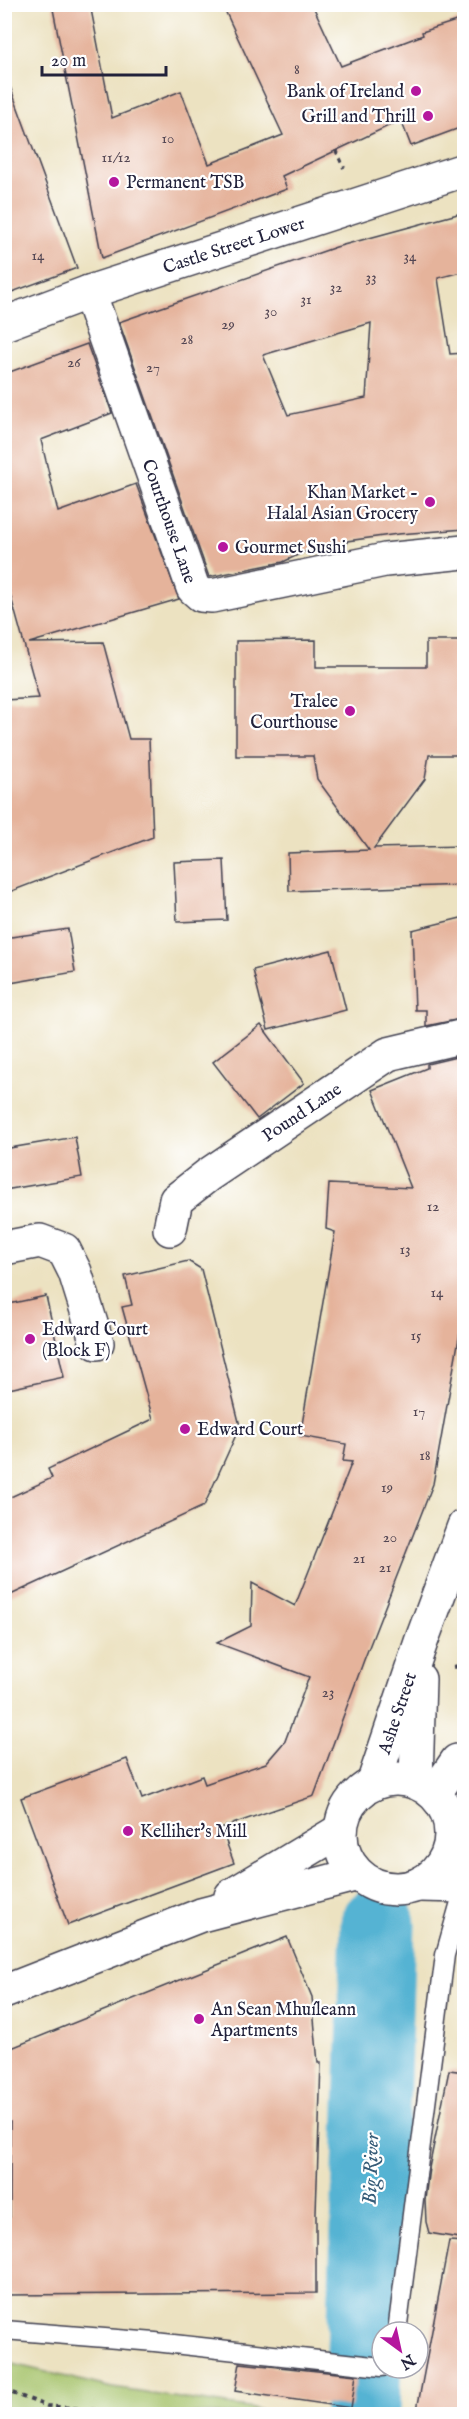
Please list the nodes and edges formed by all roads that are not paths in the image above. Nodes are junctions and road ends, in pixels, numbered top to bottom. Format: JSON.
{"nodes":[{"id":1,"x":465,"y":170,"type":"edge"},
{"id":2,"x":89,"y":292,"type":"junction"},
{"id":3,"x":4,"y":324,"type":"edge"},
{"id":4,"x":465,"y":552,"type":"edge"},
{"id":5,"x":465,"y":1036,"type":"edge"},
{"id":6,"x":170,"y":1229,"type":"dead end"},
{"id":7,"x":4,"y":1248,"type":"edge"},
{"id":8,"x":97,"y":1343,"type":"dead end"},
{"id":9,"x":465,"y":1526,"type":"edge"},
{"id":10,"x":421,"y":1642,"type":"junction"},
{"id":11,"x":465,"y":1760,"type":"edge"},
{"id":12,"x":373,"y":1784,"type":"junction"},
{"id":13,"x":425,"y":1787,"type":"junction"},
{"id":14,"x":341,"y":1830,"type":"junction"},
{"id":15,"x":458,"y":1832,"type":"edge"},
{"id":16,"x":358,"y":1874,"type":"junction"},
{"id":17,"x":419,"y":1886,"type":"junction"},
{"id":18,"x":465,"y":1887,"type":"edge"},
{"id":19,"x":201,"y":1914,"type":"junction"},
{"id":20,"x":4,"y":1992,"type":"edge"},
{"id":21,"x":399,"y":2320,"type":"edge"},
{"id":22,"x":4,"y":2330,"type":"edge"},
{"id":23,"x":370,"y":2366,"type":"edge"}],
"edges":[{"from":1,"to":2,"type":"street","name":"Castle Street Lower"},
{"from":2,"to":3,"type":"street","name":"Castle Street Lower"},
{"from":2,"to":4,"type":"street","name":"Courthouse Lane"},
{"from":5,"to":6,"type":"street","name":"Pound Lane"},
{"from":7,"to":8,"type":"street"},
{"from":9,"to":10,"type":"street","name":"Ashe Street"},
{"from":10,"to":12,"type":"street","name":"Ashe Street"},
{"from":10,"to":13,"type":"street","name":"Ashe Street"},
{"from":11,"to":13,"type":"street"},
{"from":12,"to":13,"type":"street"},
{"from":12,"to":14,"type":"street"},
{"from":13,"to":15,"type":"street"},
{"from":14,"to":16,"type":"street"},
{"from":14,"to":19,"type":"street"},
{"from":15,"to":17,"type":"street"},
{"from":16,"to":17,"type":"street"},
{"from":16,"to":19,"type":"street"},
{"from":17,"to":18,"type":"street"},
{"from":18,"to":21,"type":"lane"},
{"from":19,"to":20,"type":"street"},
{"from":22,"to":23,"type":"lane"}]}
